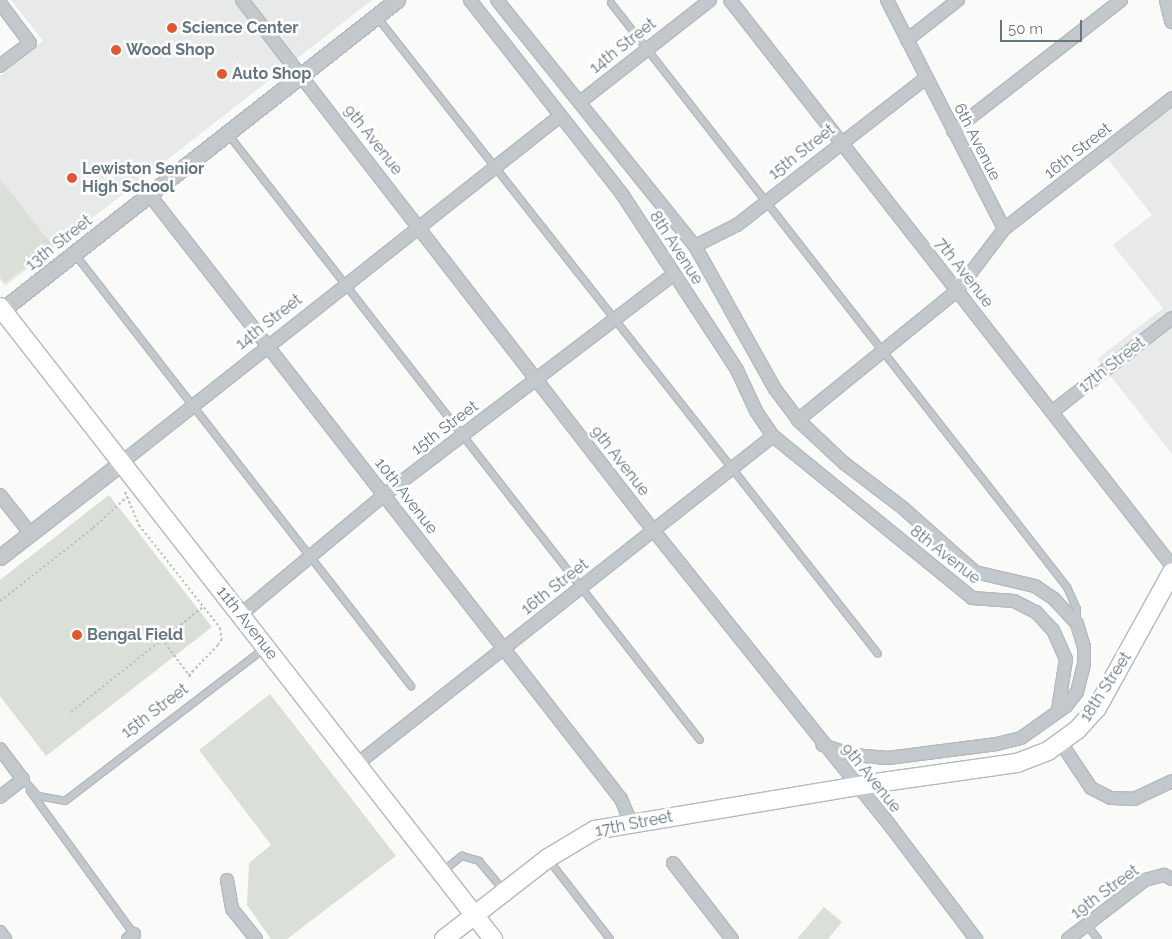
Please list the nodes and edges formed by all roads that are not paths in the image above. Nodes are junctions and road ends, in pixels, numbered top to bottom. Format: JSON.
{"nodes":[{"id":1,"x":242,"y":0,"type":"edge"},
{"id":2,"x":397,"y":0,"type":"edge"},
{"id":3,"x":470,"y":0,"type":"edge"},
{"id":4,"x":497,"y":0,"type":"edge"},
{"id":5,"x":710,"y":0,"type":"edge"},
{"id":6,"x":730,"y":0,"type":"edge"},
{"id":7,"x":887,"y":0,"type":"edge"},
{"id":8,"x":958,"y":0,"type":"edge"},
{"id":9,"x":1121,"y":0,"type":"edge"},
{"id":10,"x":1167,"y":0,"type":"edge"},
{"id":11,"x":611,"y":2,"type":"dead end"},
{"id":12,"x":0,"y":3,"type":"edge"},
{"id":13,"x":376,"y":16,"type":"junction"},
{"id":14,"x":1172,"y":20,"type":"edge"},
{"id":15,"x":907,"y":40,"type":"junction"},
{"id":16,"x":648,"y":48,"type":"junction"},
{"id":17,"x":0,"y":66,"type":"edge"},
{"id":18,"x":301,"y":74,"type":"junction"},
{"id":19,"x":926,"y":78,"type":"junction"},
{"id":20,"x":1172,"y":98,"type":"edge"},
{"id":21,"x":580,"y":102,"type":"junction"},
{"id":22,"x":560,"y":116,"type":"junction"},
{"id":23,"x":953,"y":131,"type":"junction"},
{"id":24,"x":227,"y":132,"type":"junction"},
{"id":25,"x":841,"y":141,"type":"junction"},
{"id":26,"x":495,"y":168,"type":"junction"},
{"id":27,"x":149,"y":194,"type":"junction"},
{"id":28,"x":766,"y":201,"type":"junction"},
{"id":29,"x":420,"y":227,"type":"junction"},
{"id":30,"x":1004,"y":229,"type":"junction"},
{"id":31,"x":695,"y":246,"type":"junction"},
{"id":32,"x":74,"y":253,"type":"junction"},
{"id":33,"x":674,"y":274,"type":"junction"},
{"id":34,"x":344,"y":285,"type":"junction"},
{"id":35,"x":958,"y":291,"type":"junction"},
{"id":36,"x":1,"y":308,"type":"edge"},
{"id":37,"x":1172,"y":318,"type":"edge"},
{"id":38,"x":613,"y":320,"type":"junction"},
{"id":39,"x":268,"y":345,"type":"junction"},
{"id":40,"x":883,"y":352,"type":"junction"},
{"id":41,"x":536,"y":379,"type":"junction"},
{"id":42,"x":193,"y":405,"type":"junction"},
{"id":43,"x":1052,"y":412,"type":"junction"},
{"id":44,"x":798,"y":420,"type":"junction"},
{"id":45,"x":462,"y":436,"type":"junction"},
{"id":46,"x":773,"y":436,"type":"junction"},
{"id":47,"x":122,"y":463,"type":"junction"},
{"id":48,"x":732,"y":469,"type":"junction"},
{"id":49,"x":0,"y":495,"type":"edge"},
{"id":50,"x":384,"y":495,"type":"junction"},
{"id":51,"x":654,"y":530,"type":"junction"},
{"id":52,"x":30,"y":533,"type":"junction"},
{"id":53,"x":311,"y":556,"type":"junction"},
{"id":54,"x":0,"y":557,"type":"edge"},
{"id":55,"x":1172,"y":566,"type":"edge"},
{"id":56,"x":1172,"y":572,"type":"edge"},
{"id":57,"x":581,"y":588,"type":"junction"},
{"id":58,"x":240,"y":615,"type":"junction"},
{"id":59,"x":1076,"y":624,"type":"junction"},
{"id":60,"x":266,"y":647,"type":"junction"},
{"id":61,"x":504,"y":648,"type":"junction"},
{"id":62,"x":878,"y":654,"type":"dead end"},
{"id":63,"x":410,"y":686,"type":"dead end"},
{"id":64,"x":1058,"y":710,"type":"junction"},
{"id":65,"x":700,"y":740,"type":"dead end"},
{"id":66,"x":1061,"y":743,"type":"junction"},
{"id":67,"x":823,"y":745,"type":"junction"},
{"id":68,"x":0,"y":749,"type":"edge"},
{"id":69,"x":357,"y":764,"type":"junction"},
{"id":70,"x":23,"y":778,"type":"junction"},
{"id":71,"x":1172,"y":781,"type":"edge"},
{"id":72,"x":857,"y":787,"type":"junction"},
{"id":73,"x":0,"y":797,"type":"edge"},
{"id":74,"x":631,"y":822,"type":"junction"},
{"id":75,"x":548,"y":858,"type":"junction"},
{"id":76,"x":673,"y":863,"type":"dead end"},
{"id":77,"x":442,"y":872,"type":"junction"},
{"id":78,"x":1168,"y":877,"type":"edge"},
{"id":79,"x":227,"y":880,"type":"dead end"},
{"id":80,"x":505,"y":892,"type":"junction"},
{"id":81,"x":475,"y":915,"type":"junction"},
{"id":82,"x":1087,"y":925,"type":"junction"},
{"id":83,"x":0,"y":932,"type":"edge"},
{"id":84,"x":131,"y":936,"type":"edge"},
{"id":85,"x":5,"y":939,"type":"edge"},
{"id":86,"x":256,"y":939,"type":"edge"},
{"id":87,"x":444,"y":939,"type":"edge"},
{"id":88,"x":493,"y":939,"type":"edge"},
{"id":89,"x":610,"y":939,"type":"edge"},
{"id":90,"x":732,"y":939,"type":"edge"},
{"id":91,"x":976,"y":939,"type":"edge"},
{"id":92,"x":1068,"y":939,"type":"edge"},
{"id":93,"x":1098,"y":939,"type":"edge"}],
"edges":[{"from":1,"to":18,"type":"street","name":"9th Avenue"},
{"from":2,"to":13,"type":"street","name":"13th Street"},
{"from":3,"to":22,"type":"street","name":"8th Avenue"},
{"from":4,"to":21,"type":"street","name":"8th Avenue"},
{"from":5,"to":16,"type":"street","name":"14th Street"},
{"from":6,"to":25,"type":"street","name":"7th Avenue"},
{"from":7,"to":15,"type":"street","name":"6th Avenue"},
{"from":8,"to":15,"type":"street"},
{"from":9,"to":23,"type":"street"},
{"from":10,"to":14,"type":"street"},
{"from":11,"to":16,"type":"lane"},
{"from":12,"to":17,"type":"street"},
{"from":13,"to":18,"type":"street","name":"13th Street"},
{"from":13,"to":26,"type":"lane"},
{"from":15,"to":19,"type":"street","name":"6th Avenue"},
{"from":16,"to":21,"type":"street","name":"14th Street"},
{"from":16,"to":28,"type":"lane"},
{"from":18,"to":24,"type":"street","name":"13th Street"},
{"from":18,"to":29,"type":"street","name":"9th Avenue"},
{"from":19,"to":23,"type":"street","name":"6th Avenue"},
{"from":19,"to":25,"type":"street","name":"15th Street"},
{"from":20,"to":30,"type":"street","name":"16th Street"},
{"from":21,"to":31,"type":"street","name":"8th Avenue"},
{"from":22,"to":26,"type":"street","name":"14th Street"},
{"from":22,"to":33,"type":"street","name":"8th Avenue"},
{"from":23,"to":30,"type":"street","name":"6th Avenue"},
{"from":24,"to":27,"type":"street","name":"13th Street"},
{"from":24,"to":34,"type":"lane"},
{"from":25,"to":28,"type":"street","name":"15th Street"},
{"from":25,"to":35,"type":"street","name":"7th Avenue"},
{"from":26,"to":29,"type":"street","name":"14th Street"},
{"from":26,"to":38,"type":"lane"},
{"from":27,"to":32,"type":"street","name":"13th Street"},
{"from":27,"to":39,"type":"street","name":"10th Avenue"},
{"from":28,"to":31,"type":"street","name":"15th Street"},
{"from":28,"to":40,"type":"lane"},
{"from":29,"to":34,"type":"street","name":"14th Street"},
{"from":29,"to":41,"type":"street","name":"9th Avenue"},
{"from":30,"to":35,"type":"street"},
{"from":31,"to":44,"type":"street","name":"8th Avenue"},
{"from":32,"to":36,"type":"street","name":"13th Street"},
{"from":32,"to":42,"type":"lane"},
{"from":33,"to":38,"type":"street","name":"15th Street"},
{"from":33,"to":46,"type":"street","name":"8th Avenue"},
{"from":34,"to":39,"type":"street","name":"14th Street"},
{"from":34,"to":45,"type":"lane"},
{"from":35,"to":40,"type":"street"},
{"from":35,"to":43,"type":"street","name":"7th Avenue"},
{"from":36,"to":47,"type":"main road","name":"11th Avenue"},
{"from":37,"to":43,"type":"street","name":"17th Street"},
{"from":38,"to":41,"type":"street","name":"15th Street"},
{"from":38,"to":48,"type":"lane"},
{"from":39,"to":42,"type":"street","name":"14th Street"},
{"from":39,"to":50,"type":"street","name":"10th Avenue"},
{"from":40,"to":44,"type":"street"},
{"from":40,"to":59,"type":"lane"},
{"from":41,"to":45,"type":"street","name":"15th Street"},
{"from":41,"to":51,"type":"street","name":"9th Avenue"},
{"from":42,"to":47,"type":"street","name":"14th Street"},
{"from":42,"to":53,"type":"lane"},
{"from":43,"to":55,"type":"street","name":"7th Avenue"},
{"from":44,"to":59,"type":"street","name":"8th Avenue"},
{"from":45,"to":50,"type":"street","name":"15th Street"},
{"from":45,"to":57,"type":"lane"},
{"from":46,"to":48,"type":"street","name":"16th Street"},
{"from":46,"to":64,"type":"street","name":"8th Avenue"},
{"from":47,"to":52,"type":"street","name":"14th Street"},
{"from":47,"to":58,"type":"main road","name":"11th Avenue"},
{"from":48,"to":51,"type":"street","name":"16th Street"},
{"from":48,"to":62,"type":"lane"},
{"from":49,"to":52,"type":"street"},
{"from":50,"to":53,"type":"street","name":"15th Street"},
{"from":50,"to":61,"type":"street","name":"10th Avenue"},
{"from":51,"to":57,"type":"street","name":"16th Street"},
{"from":51,"to":67,"type":"street","name":"9th Avenue"},
{"from":52,"to":54,"type":"street","name":"14th Street"},
{"from":53,"to":58,"type":"street","name":"15th Street"},
{"from":53,"to":63,"type":"lane"},
{"from":56,"to":66,"type":"main road","name":"18th Street"},
{"from":57,"to":61,"type":"street","name":"16th Street"},
{"from":57,"to":65,"type":"lane"},
{"from":58,"to":60,"type":"main road","name":"11th Avenue"},
{"from":59,"to":64,"type":"street","name":"8th Avenue"},
{"from":60,"to":69,"type":"main road","name":"11th Avenue"},
{"from":60,"to":70,"type":"lane","name":"15th Street"},
{"from":61,"to":69,"type":"street","name":"16th Street"},
{"from":61,"to":74,"type":"street","name":"10th Avenue"},
{"from":64,"to":67,"type":"street"},
{"from":66,"to":71,"type":"street"},
{"from":66,"to":72,"type":"main road","name":"18th Street"},
{"from":67,"to":72,"type":"street","name":"9th Avenue"},
{"from":68,"to":70,"type":"street"},
{"from":69,"to":77,"type":"main road","name":"11th Avenue"},
{"from":70,"to":73,"type":"street"},
{"from":70,"to":84,"type":"lane"},
{"from":72,"to":74,"type":"main road","name":"17th Street"},
{"from":72,"to":91,"type":"street","name":"9th Avenue"},
{"from":74,"to":75,"type":"main road","name":"17th Street"},
{"from":75,"to":80,"type":"main road","name":"17th Street"},
{"from":75,"to":89,"type":"lane"},
{"from":76,"to":90,"type":"street"},
{"from":77,"to":80,"type":"lane"},
{"from":77,"to":81,"type":"main road","name":"11th Avenue"},
{"from":78,"to":82,"type":"street","name":"19th Street"},
{"from":79,"to":86,"type":"street"},
{"from":80,"to":81,"type":"main road","name":"17th Street"},
{"from":81,"to":87,"type":"main road","name":"17th Street"},
{"from":81,"to":88,"type":"main road","name":"11th Avenue"},
{"from":82,"to":92,"type":"street","name":"19th Street"},
{"from":82,"to":93,"type":"lane"},
{"from":83,"to":85,"type":"street"}]}
